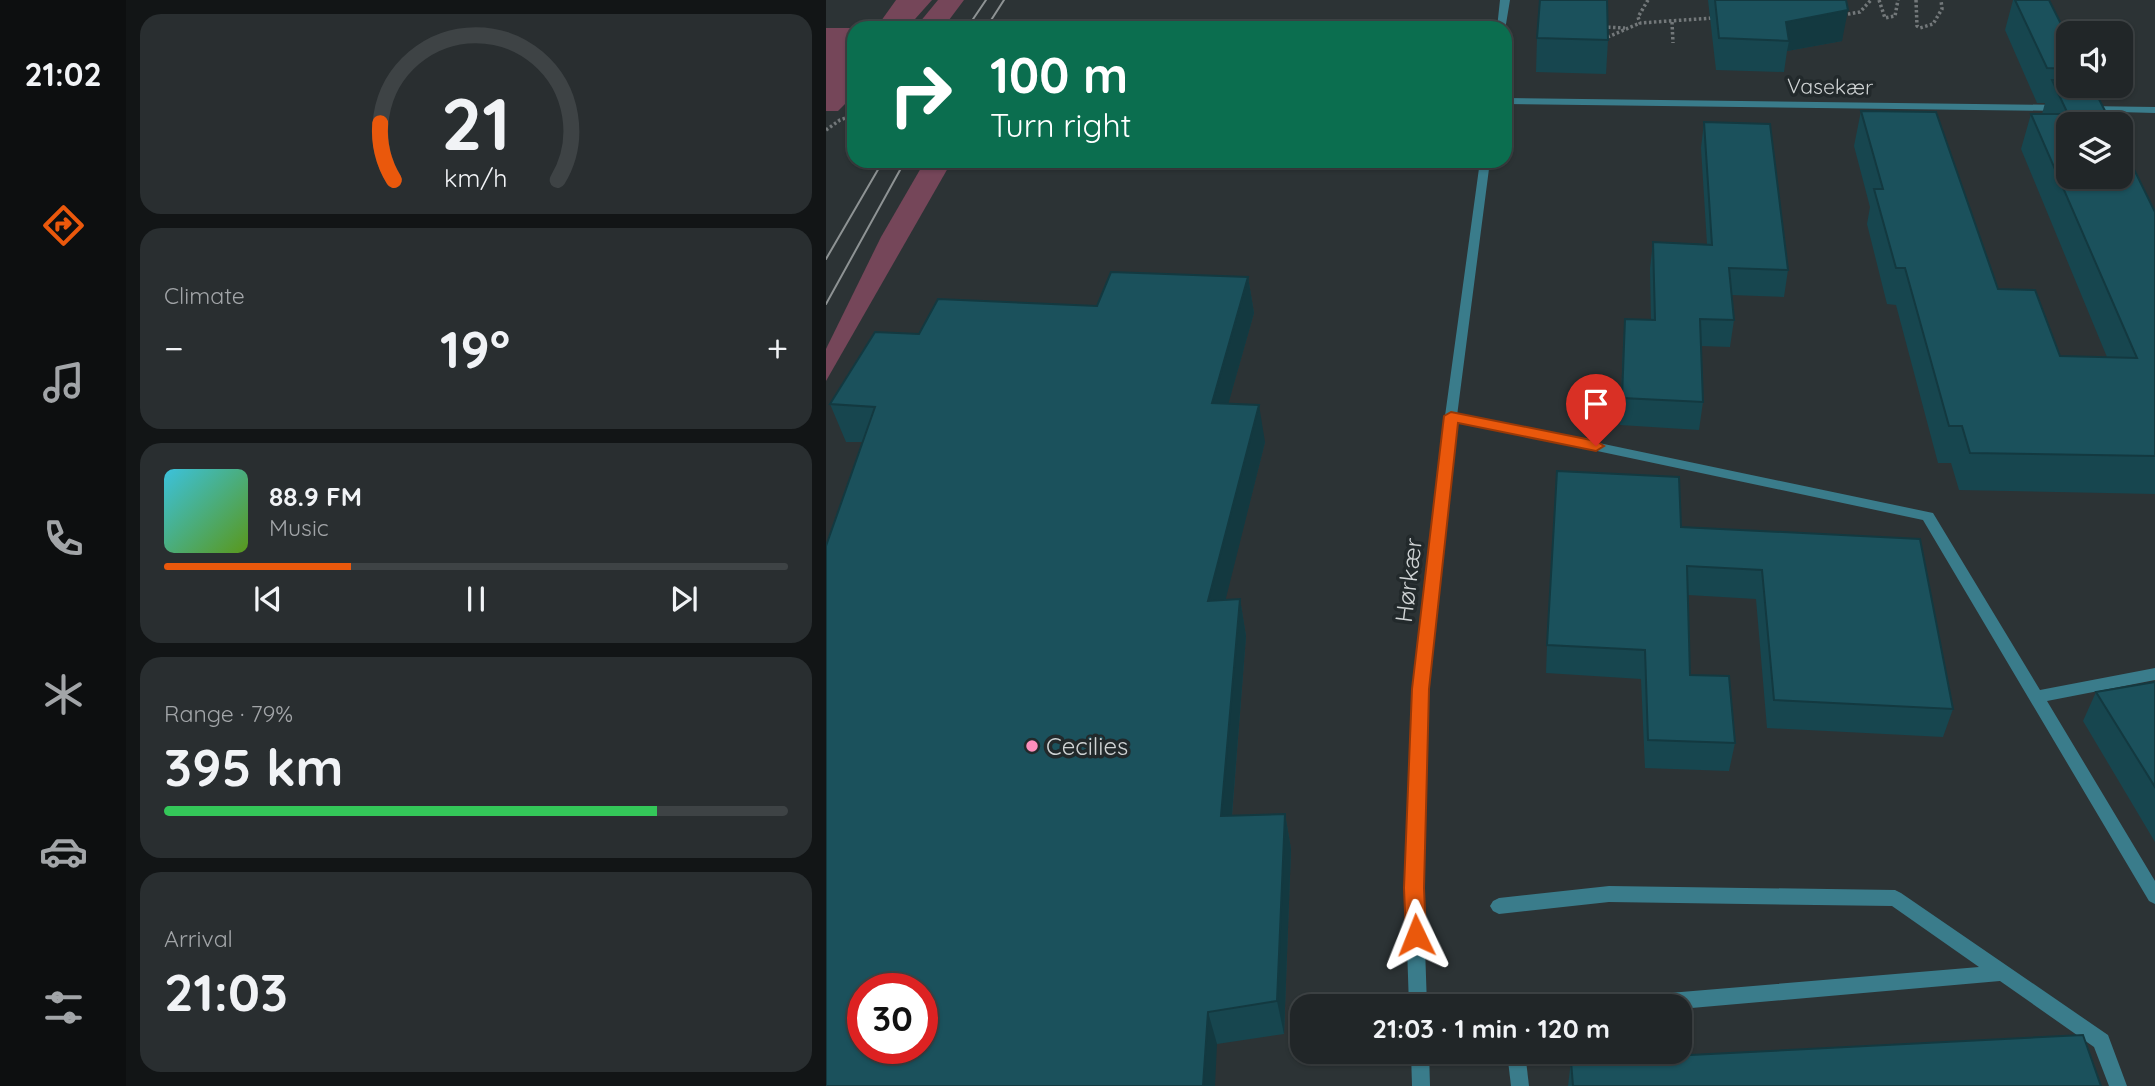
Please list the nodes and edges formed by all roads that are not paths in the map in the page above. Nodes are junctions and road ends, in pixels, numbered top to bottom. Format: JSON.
{"nodes":[{"id":1,"x":1505,"y":0,"type":"edge"},
{"id":2,"x":1503,"y":21,"type":"edge"},
{"id":3,"x":1512,"y":101,"type":"edge"},
{"id":4,"x":2155,"y":110,"type":"edge"},
{"id":5,"x":1484,"y":168,"type":"edge"},
{"id":6,"x":1451,"y":416,"type":"junction"},
{"id":7,"x":2155,"y":674,"type":"edge"},
{"id":8,"x":2037,"y":697,"type":"junction"},
{"id":9,"x":2155,"y":896,"type":"edge"},
{"id":10,"x":1499,"y":906,"type":"dead end"},
{"id":11,"x":2003,"y":973,"type":"junction"},
{"id":12,"x":1418,"y":994,"type":"edge"},
{"id":13,"x":1692,"y":1000,"type":"edge"},
{"id":14,"x":1420,"y":1064,"type":"edge"},
{"id":15,"x":1517,"y":1064,"type":"edge"},
{"id":16,"x":1421,"y":1086,"type":"edge"},
{"id":17,"x":1520,"y":1086,"type":"edge"},
{"id":18,"x":2118,"y":1086,"type":"edge"}],
"edges":[{"from":1,"to":2,"type":"street"},
{"from":3,"to":4,"type":"street","name":"Vasekær"},
{"from":5,"to":6,"type":"street","name":"Hørkær"},
{"from":6,"to":8,"type":"street"},
{"from":6,"to":12,"type":"street","name":"Hørkær"},
{"from":7,"to":8,"type":"street"},
{"from":8,"to":9,"type":"street"},
{"from":10,"to":11,"type":"street"},
{"from":11,"to":13,"type":"street"},
{"from":11,"to":18,"type":"street"},
{"from":14,"to":16,"type":"street"},
{"from":15,"to":17,"type":"street"}]}
